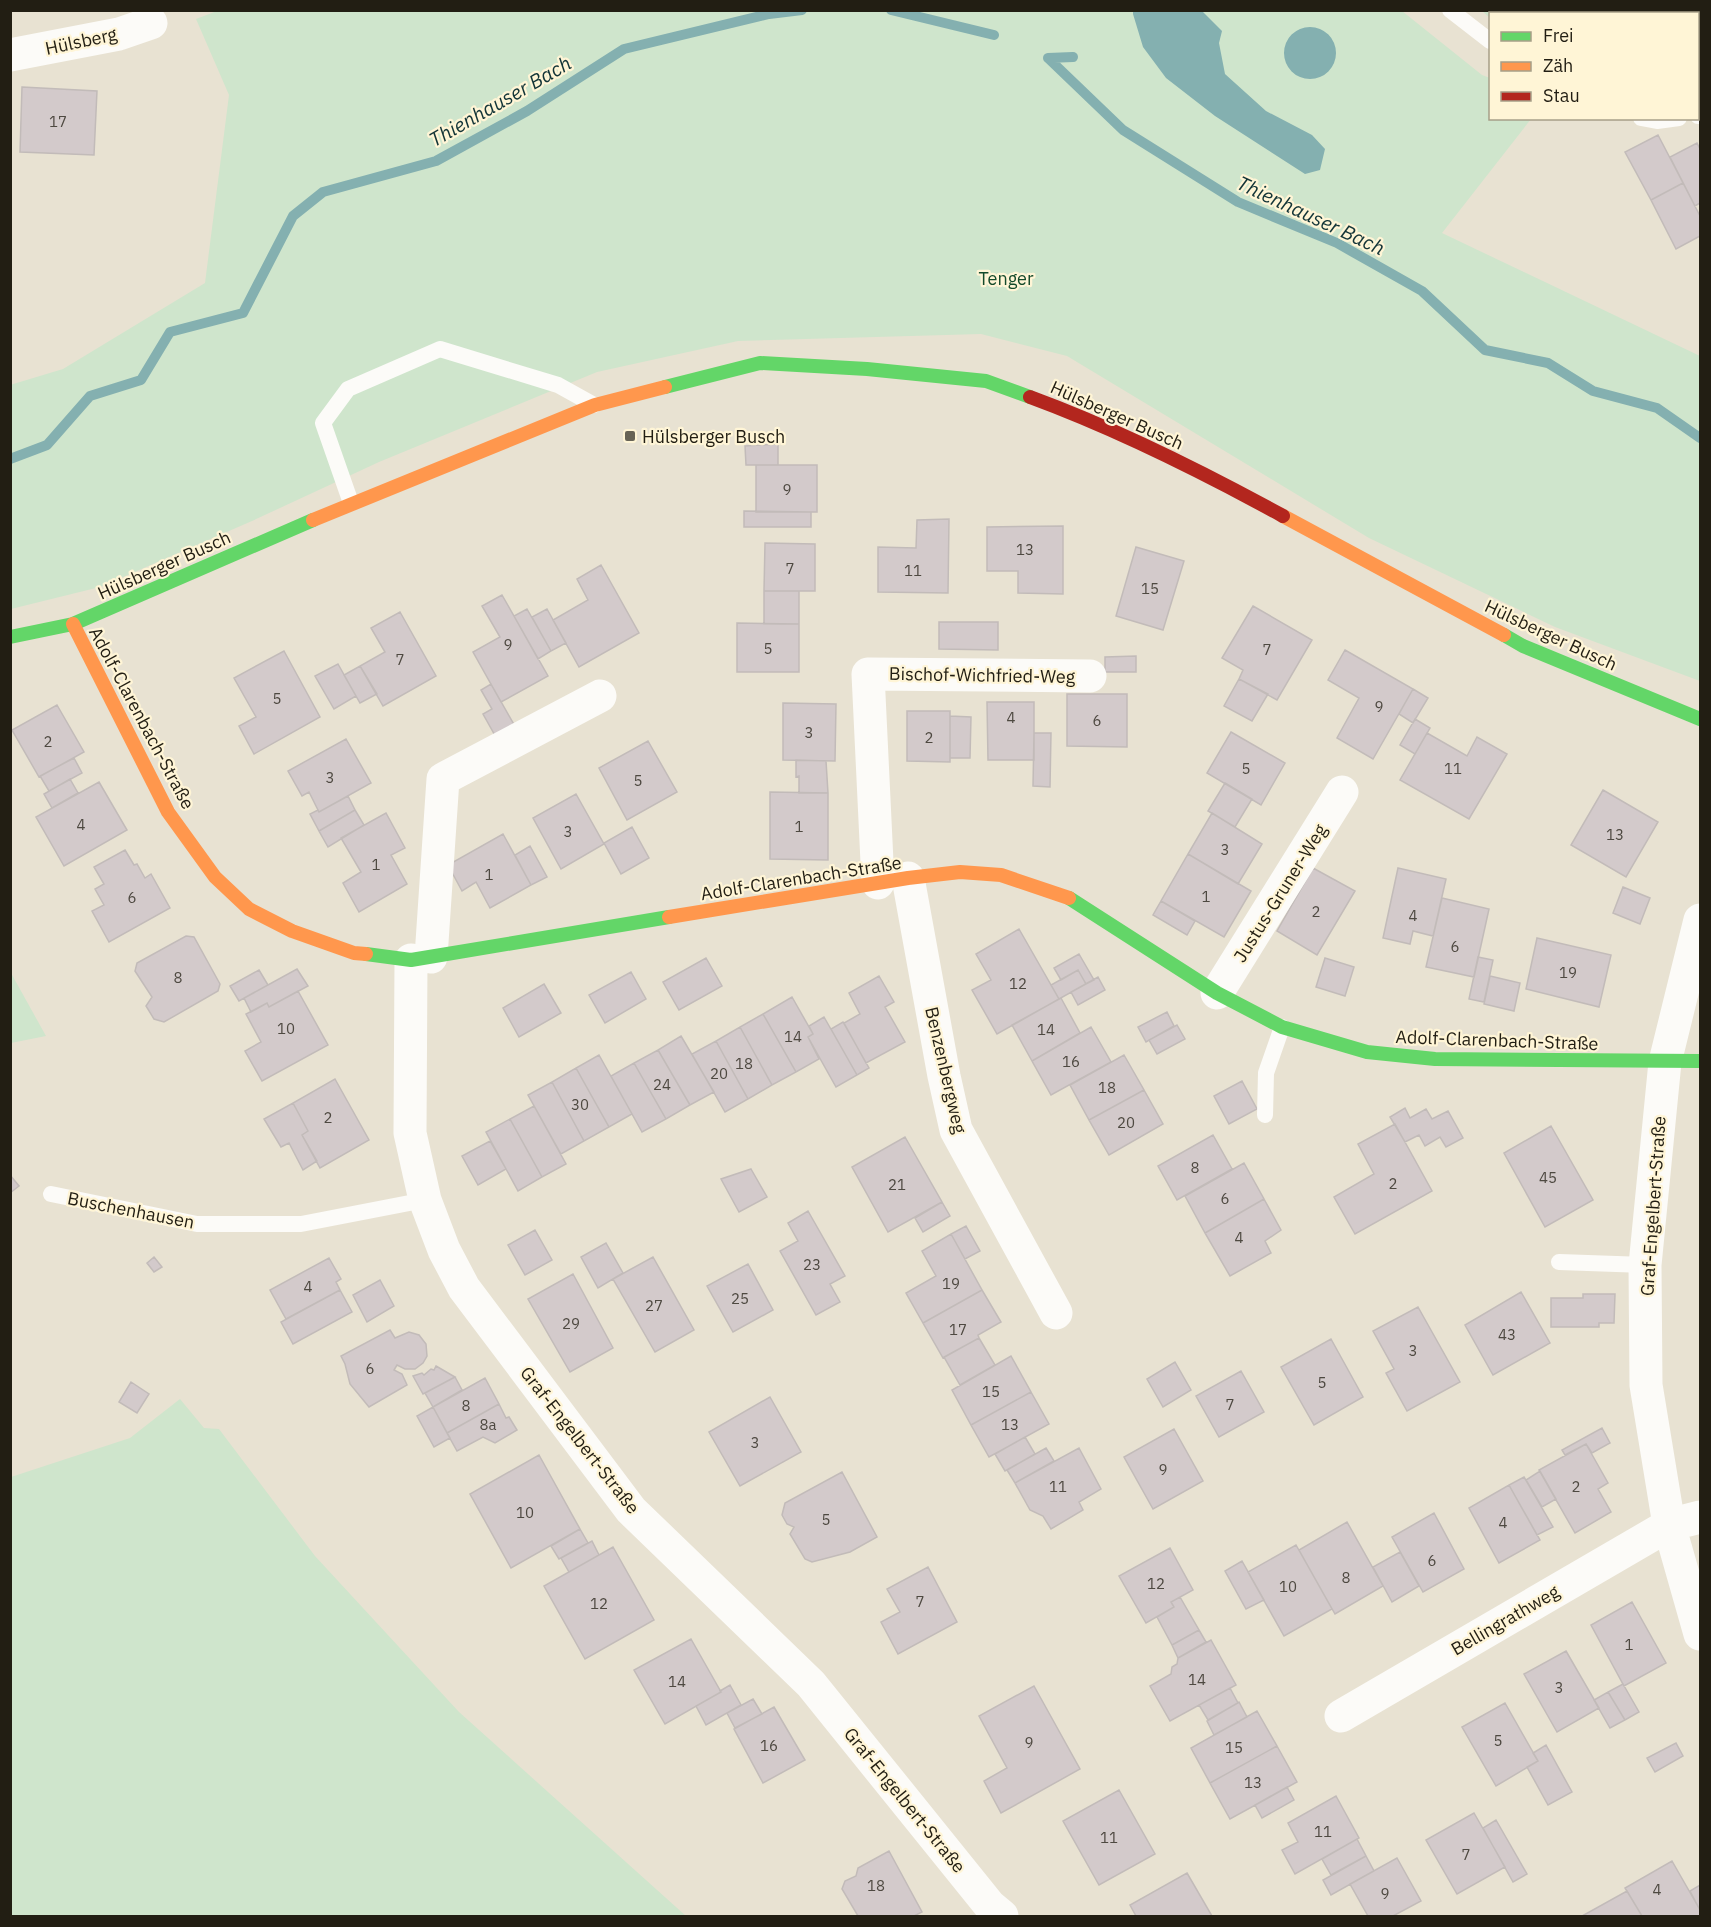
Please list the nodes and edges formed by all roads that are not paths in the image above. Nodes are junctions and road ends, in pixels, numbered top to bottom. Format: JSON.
{"nodes":[{"id":1,"x":1450,"y":10,"type":"edge"},
{"id":2,"x":151,"y":23,"type":"dead end"},
{"id":3,"x":1489,"y":39,"type":"edge"},
{"id":4,"x":10,"y":55,"type":"edge"},
{"id":5,"x":595,"y":405,"type":"junction"},
{"id":6,"x":351,"y":503,"type":"junction"},
{"id":7,"x":73,"y":624,"type":"junction"},
{"id":8,"x":10,"y":638,"type":"edge"},
{"id":9,"x":1090,"y":676,"type":"dead end"},
{"id":10,"x":600,"y":696,"type":"dead end"},
{"id":11,"x":1701,"y":719,"type":"edge"},
{"id":12,"x":1342,"y":792,"type":"dead end"},
{"id":13,"x":893,"y":881,"type":"junction"},
{"id":14,"x":1701,"y":920,"type":"edge"},
{"id":15,"x":421,"y":959,"type":"junction"},
{"id":16,"x":1217,"y":993,"type":"junction"},
{"id":17,"x":1282,"y":1027,"type":"junction"},
{"id":18,"x":1701,"y":1061,"type":"edge"},
{"id":19,"x":1665,"y":1062,"type":"junction"},
{"id":20,"x":1265,"y":1115,"type":"dead end"},
{"id":21,"x":51,"y":1194,"type":"dead end"},
{"id":22,"x":424,"y":1200,"type":"junction"},
{"id":23,"x":1559,"y":1262,"type":"dead end"},
{"id":24,"x":1645,"y":1265,"type":"junction"},
{"id":25,"x":1056,"y":1313,"type":"dead end"},
{"id":26,"x":1701,"y":1517,"type":"edge"},
{"id":27,"x":1670,"y":1525,"type":"junction"},
{"id":28,"x":1701,"y":1634,"type":"edge"},
{"id":29,"x":1341,"y":1716,"type":"dead end"},
{"id":30,"x":1002,"y":1917,"type":"edge"}],
"edges":[{"from":1,"to":3,"type":"lane"},
{"from":2,"to":4,"type":"street","name":"Hülsberg"},
{"from":5,"to":6,"type":"street","name":"Hülsberger Busch"},
{"from":5,"to":6,"type":"lane"},
{"from":5,"to":11,"type":"street","name":"Hülsberger Busch"},
{"from":6,"to":7,"type":"street","name":"Hülsberger Busch"},
{"from":7,"to":8,"type":"street","name":"Hülsberger Busch"},
{"from":7,"to":15,"type":"street","name":"Adolf-Clarenbach-Straße"},
{"from":9,"to":13,"type":"street","name":"Bischof-Wichfried-Weg"},
{"from":10,"to":15,"type":"street","name":"Graf-Engelbert-Straße"},
{"from":12,"to":16,"type":"street","name":"Justus-Gruner-Weg"},
{"from":13,"to":15,"type":"street","name":"Adolf-Clarenbach-Straße"},
{"from":13,"to":16,"type":"street","name":"Adolf-Clarenbach-Straße"},
{"from":13,"to":25,"type":"street","name":"Benzenbergweg"},
{"from":14,"to":19,"type":"street","name":"Graf-Engelbert-Straße"},
{"from":15,"to":22,"type":"street","name":"Graf-Engelbert-Straße"},
{"from":16,"to":17,"type":"street","name":"Adolf-Clarenbach-Straße"},
{"from":17,"to":19,"type":"street","name":"Adolf-Clarenbach-Straße"},
{"from":17,"to":20,"type":"lane"},
{"from":18,"to":19,"type":"street","name":"Adolf-Clarenbach-Straße"},
{"from":19,"to":24,"type":"street","name":"Graf-Engelbert-Straße"},
{"from":21,"to":22,"type":"lane","name":"Buschenhausen"},
{"from":22,"to":30,"type":"street","name":"Graf-Engelbert-Straße"},
{"from":23,"to":24,"type":"lane"},
{"from":24,"to":27,"type":"street","name":"Graf-Engelbert-Straße"},
{"from":26,"to":27,"type":"street","name":"Bellingrathweg"},
{"from":27,"to":28,"type":"street","name":"Graf-Engelbert-Straße"},
{"from":27,"to":29,"type":"street","name":"Bellingrathweg"}]}
